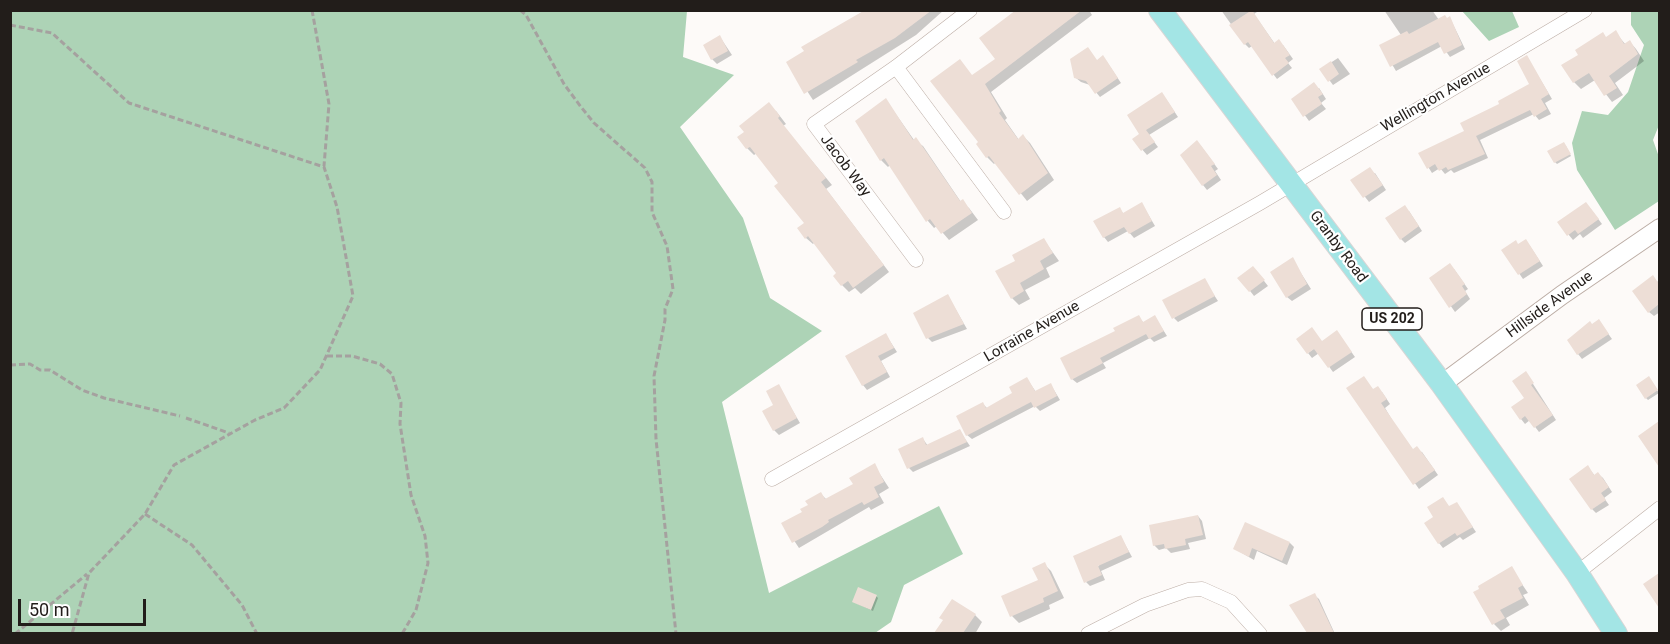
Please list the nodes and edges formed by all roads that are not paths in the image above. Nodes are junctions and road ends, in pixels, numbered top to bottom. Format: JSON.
{"nodes":[{"id":1,"x":970,"y":10,"type":"edge"},
{"id":2,"x":1160,"y":10,"type":"edge"},
{"id":3,"x":1584,"y":12,"type":"edge"},
{"id":4,"x":896,"y":67,"type":"junction"},
{"id":5,"x":1291,"y":184,"type":"junction"},
{"id":6,"x":1004,"y":212,"type":"dead end"},
{"id":7,"x":1659,"y":228,"type":"edge"},
{"id":8,"x":916,"y":260,"type":"dead end"},
{"id":9,"x":1442,"y":384,"type":"junction"},
{"id":10,"x":772,"y":479,"type":"dead end"},
{"id":11,"x":1659,"y":508,"type":"edge"},
{"id":12,"x":1577,"y":573,"type":"junction"},
{"id":13,"x":1088,"y":633,"type":"edge"},
{"id":14,"x":1260,"y":633,"type":"edge"},
{"id":15,"x":1613,"y":633,"type":"edge"}],
"edges":[{"from":1,"to":4,"type":"street","name":"Jacob Way"},
{"from":2,"to":5,"type":"main road","name":"Granby Road","number":"US 202"},
{"from":3,"to":5,"type":"street","name":"Wellington Avenue"},
{"from":4,"to":6,"type":"street"},
{"from":4,"to":8,"type":"street","name":"Jacob Way"},
{"from":5,"to":9,"type":"main road","name":"Granby Road","number":"US 202"},
{"from":5,"to":10,"type":"street","name":"Lorraine Avenue"},
{"from":7,"to":9,"type":"street","name":"Hillside Avenue"},
{"from":9,"to":12,"type":"main road","name":"Granby Road","number":"US 202"},
{"from":11,"to":12,"type":"street"},
{"from":12,"to":15,"type":"main road","name":"Granby Road","number":"US 202"},
{"from":13,"to":14,"type":"street"}]}
